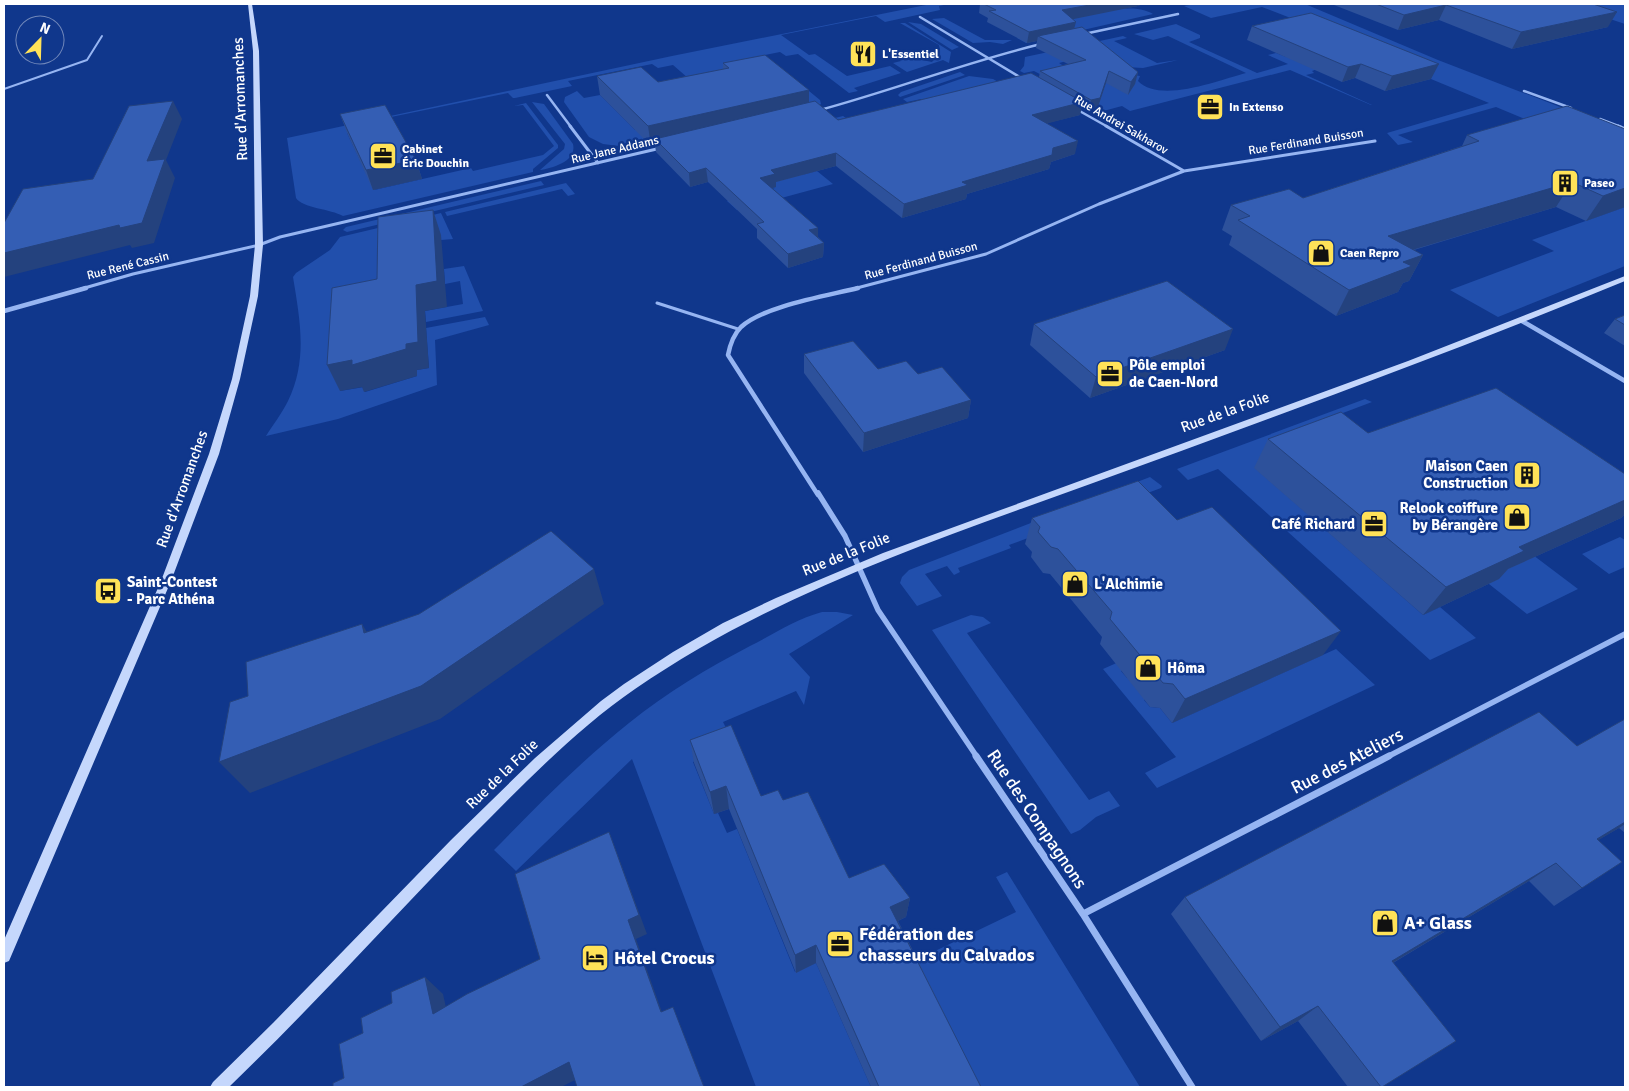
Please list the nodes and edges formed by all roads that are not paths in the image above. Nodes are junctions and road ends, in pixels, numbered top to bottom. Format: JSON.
{"nodes":[{"id":1,"x":250,"y":4,"type":"edge"},
{"id":2,"x":1178,"y":14,"type":"dead end"},
{"id":3,"x":920,"y":17,"type":"dead end"},
{"id":4,"x":102,"y":36,"type":"dead end"},
{"id":5,"x":1078,"y":36,"type":"edge"},
{"id":6,"x":1042,"y":44,"type":"edge"},
{"id":7,"x":988,"y":59,"type":"junction"},
{"id":8,"x":1028,"y":82,"type":"edge"},
{"id":9,"x":4,"y":89,"type":"edge"},
{"id":10,"x":1524,"y":91,"type":"dead end"},
{"id":11,"x":547,"y":95,"type":"dead end"},
{"id":12,"x":1076,"y":109,"type":"edge"},
{"id":13,"x":818,"y":110,"type":"edge"},
{"id":14,"x":1579,"y":111,"type":"edge"},
{"id":15,"x":1598,"y":118,"type":"edge"},
{"id":16,"x":1625,"y":128,"type":"edge"},
{"id":17,"x":1375,"y":141,"type":"dead end"},
{"id":18,"x":666,"y":146,"type":"edge"},
{"id":19,"x":598,"y":163,"type":"junction"},
{"id":20,"x":1184,"y":171,"type":"junction"},
{"id":21,"x":259,"y":244,"type":"junction"},
{"id":22,"x":1625,"y":278,"type":"edge"},
{"id":23,"x":657,"y":303,"type":"dead end"},
{"id":24,"x":4,"y":311,"type":"edge"},
{"id":25,"x":1522,"y":321,"type":"junction"},
{"id":26,"x":738,"y":328,"type":"junction"},
{"id":27,"x":1625,"y":381,"type":"edge"},
{"id":28,"x":859,"y":567,"type":"junction"},
{"id":29,"x":1625,"y":634,"type":"edge"},
{"id":30,"x":1083,"y":914,"type":"junction"},
{"id":31,"x":4,"y":956,"type":"edge"},
{"id":32,"x":218,"y":1087,"type":"edge"},
{"id":33,"x":1192,"y":1087,"type":"edge"}],
"edges":[{"from":1,"to":21,"type":"main road","name":"Rue d'Arromanches"},
{"from":2,"to":5,"type":"street"},
{"from":3,"to":7,"type":"street"},
{"from":4,"to":9,"type":"lane"},
{"from":6,"to":7,"type":"street"},
{"from":7,"to":8,"type":"street"},
{"from":7,"to":13,"type":"street"},
{"from":10,"to":14,"type":"street"},
{"from":11,"to":19,"type":"street"},
{"from":12,"to":20,"type":"street","name":"Rue Andrei Sakharov"},
{"from":15,"to":16,"type":"street"},
{"from":17,"to":20,"type":"street","name":"Rue Ferdinand Buisson"},
{"from":18,"to":19,"type":"street","name":"Rue Jane Addams"},
{"from":19,"to":21,"type":"street","name":"Rue Jane Addams"},
{"from":20,"to":26,"type":"street","name":"Rue Ferdinand Buisson"},
{"from":21,"to":24,"type":"street","name":"Rue René Cassin"},
{"from":21,"to":31,"type":"main road","name":"Rue d'Arromanches"},
{"from":22,"to":25,"type":"main road","name":"Rue de la Folie"},
{"from":23,"to":26,"type":"lane"},
{"from":25,"to":27,"type":"street"},
{"from":25,"to":28,"type":"main road","name":"Rue de la Folie"},
{"from":26,"to":28,"type":"street"},
{"from":28,"to":30,"type":"street","name":"Rue des Compagnons"},
{"from":28,"to":32,"type":"main road","name":"Rue de la Folie"},
{"from":29,"to":30,"type":"street","name":"Rue des Ateliers"},
{"from":30,"to":33,"type":"street","name":"Rue des Compagnons"}]}
